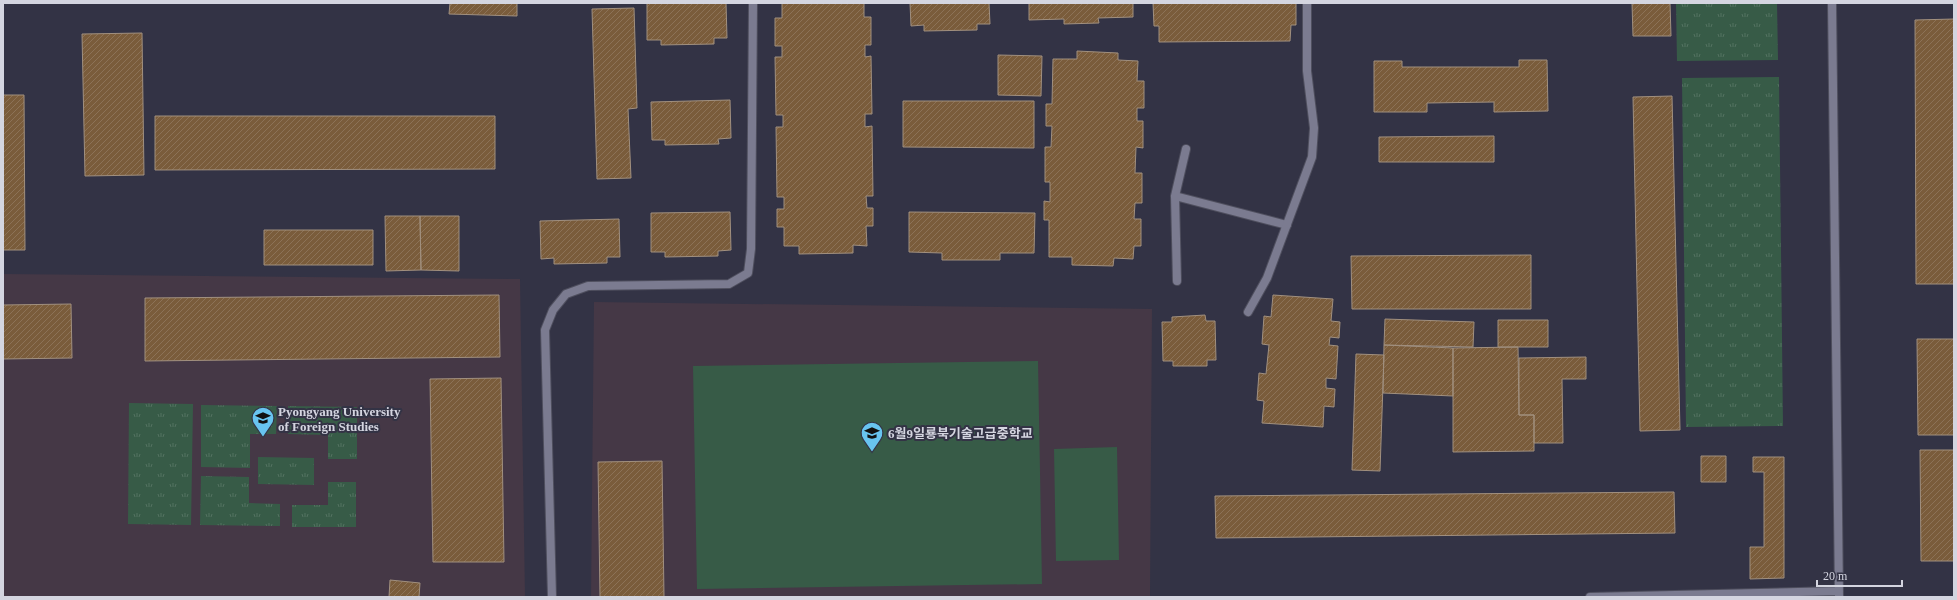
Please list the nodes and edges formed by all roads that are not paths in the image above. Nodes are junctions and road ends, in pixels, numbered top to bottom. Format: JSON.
{"nodes":[{"id":1,"x":752,"y":3,"type":"edge"},
{"id":2,"x":1307,"y":3,"type":"edge"},
{"id":3,"x":1832,"y":3,"type":"edge"},
{"id":4,"x":1186,"y":149,"type":"dead end"},
{"id":5,"x":1175,"y":196,"type":"junction"},
{"id":6,"x":1287,"y":225,"type":"junction"},
{"id":7,"x":1177,"y":281,"type":"dead end"},
{"id":8,"x":1248,"y":312,"type":"dead end"},
{"id":9,"x":1839,"y":594,"type":"edge"},
{"id":10,"x":552,"y":597,"type":"edge"},
{"id":11,"x":1590,"y":597,"type":"edge"}],
"edges":[{"from":1,"to":10,"type":"street"},
{"from":2,"to":6,"type":"street"},
{"from":3,"to":9,"type":"street"},
{"from":4,"to":5,"type":"street"},
{"from":5,"to":6,"type":"street"},
{"from":5,"to":7,"type":"street"},
{"from":6,"to":8,"type":"street"},
{"from":9,"to":11,"type":"street"}]}
